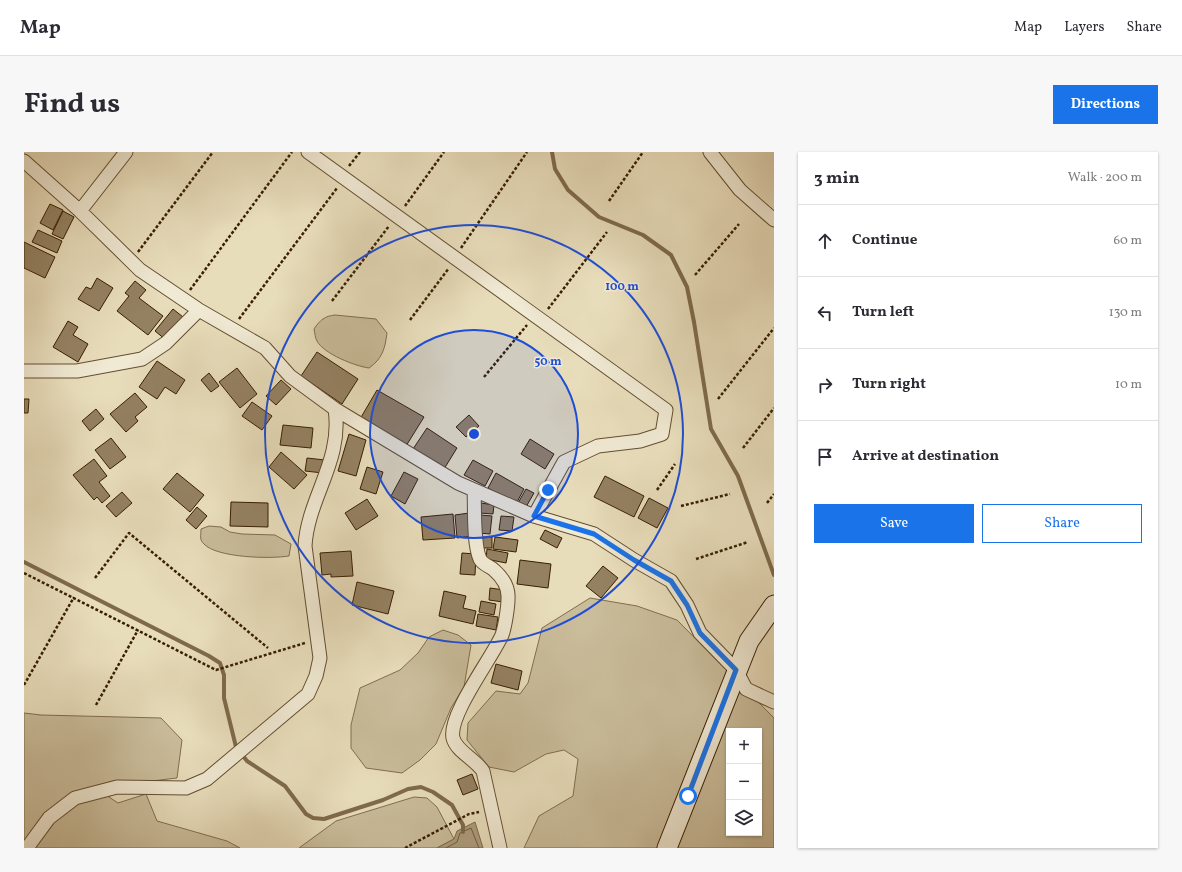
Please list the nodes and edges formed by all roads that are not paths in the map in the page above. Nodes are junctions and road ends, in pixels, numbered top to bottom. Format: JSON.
{"nodes":[{"id":1,"x":126,"y":152,"type":"edge"},
{"id":2,"x":308,"y":152,"type":"edge"},
{"id":3,"x":710,"y":152,"type":"edge"},
{"id":4,"x":24,"y":161,"type":"edge"},
{"id":5,"x":80,"y":211,"type":"junction"},
{"id":6,"x":774,"y":220,"type":"edge"},
{"id":7,"x":199,"y":310,"type":"junction"},
{"id":8,"x":24,"y":371,"type":"edge"},
{"id":9,"x":335,"y":409,"type":"junction"},
{"id":10,"x":474,"y":490,"type":"junction"},
{"id":11,"x":534,"y":516,"type":"junction"},
{"id":12,"x":774,"y":605,"type":"edge"},
{"id":13,"x":736,"y":670,"type":"junction"},
{"id":14,"x":774,"y":702,"type":"edge"},
{"id":15,"x":27,"y":848,"type":"edge"},
{"id":16,"x":500,"y":848,"type":"edge"},
{"id":17,"x":667,"y":848,"type":"edge"}],
"edges":[{"from":1,"to":5,"type":"street"},
{"from":2,"to":11,"type":"street"},
{"from":3,"to":6,"type":"street"},
{"from":4,"to":5,"type":"street"},
{"from":5,"to":7,"type":"street"},
{"from":7,"to":8,"type":"street"},
{"from":7,"to":9,"type":"street"},
{"from":9,"to":10,"type":"street"},
{"from":9,"to":15,"type":"street"},
{"from":10,"to":11,"type":"street"},
{"from":10,"to":16,"type":"street"},
{"from":11,"to":13,"type":"street"},
{"from":12,"to":13,"type":"street"},
{"from":13,"to":14,"type":"street"},
{"from":13,"to":17,"type":"street"}]}
